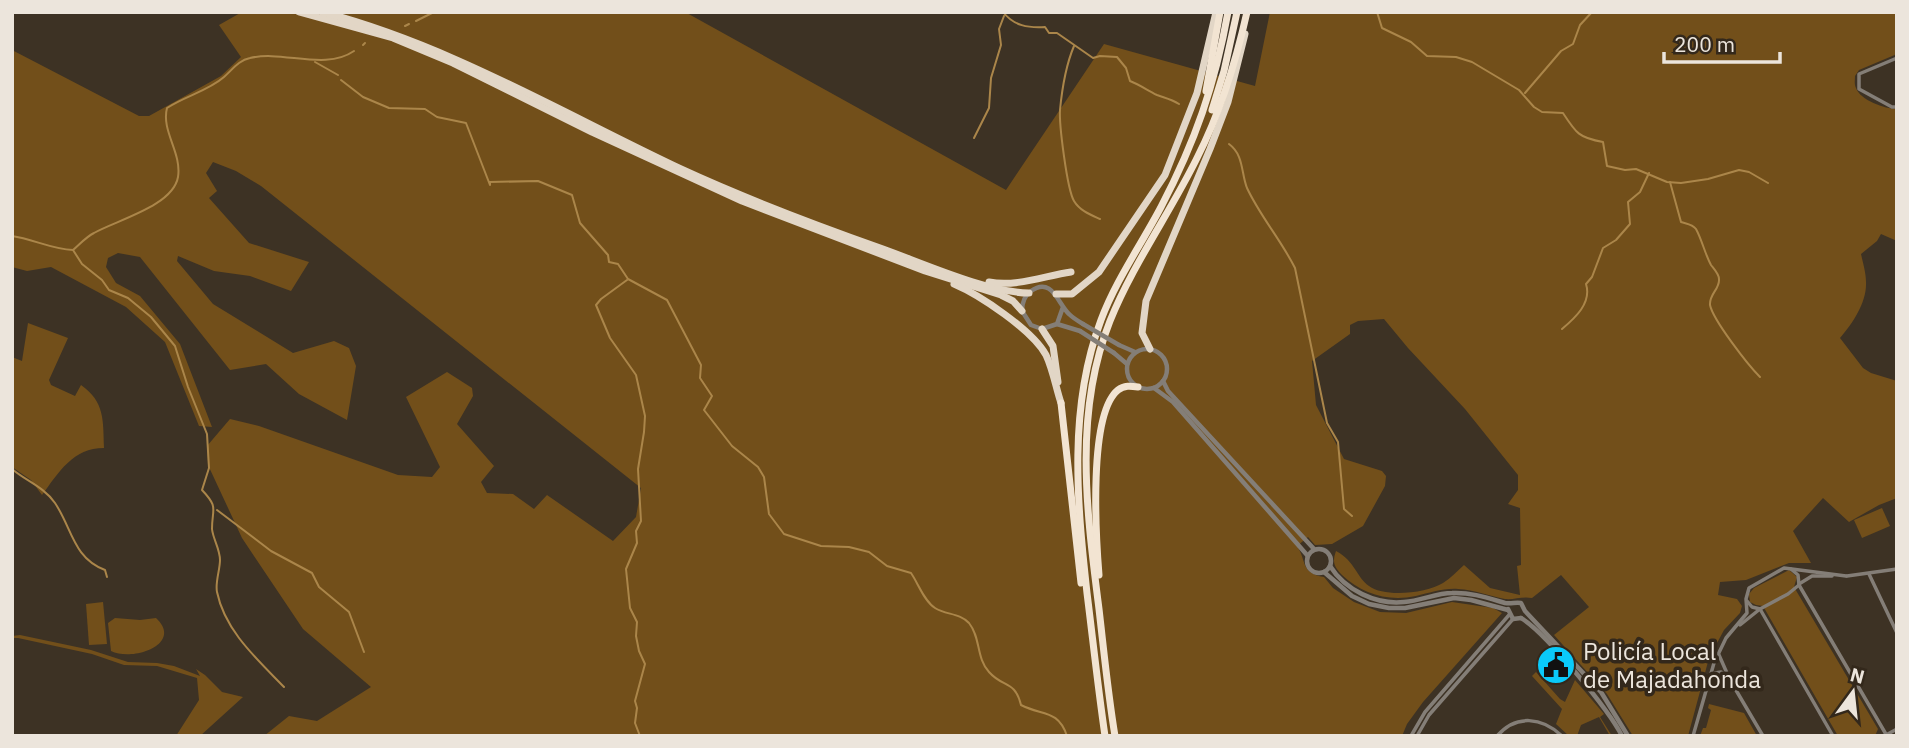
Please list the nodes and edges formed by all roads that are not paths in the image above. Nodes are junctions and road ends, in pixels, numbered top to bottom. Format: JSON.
{"nodes":[{"id":1,"x":299,"y":12,"type":"edge"},
{"id":2,"x":322,"y":12,"type":"edge"},
{"id":3,"x":1218,"y":12,"type":"edge"},
{"id":4,"x":1228,"y":12,"type":"edge"},
{"id":5,"x":1237,"y":12,"type":"edge"},
{"id":6,"x":1248,"y":12,"type":"edge"},
{"id":7,"x":1897,"y":58,"type":"edge"},
{"id":8,"x":1897,"y":107,"type":"edge"},
{"id":9,"x":1192,"y":143,"type":"junction"},
{"id":10,"x":1183,"y":182,"type":"junction"},
{"id":11,"x":823,"y":233,"type":"junction"},
{"id":12,"x":941,"y":270,"type":"junction"},
{"id":13,"x":1071,"y":272,"type":"dead end"},
{"id":14,"x":1029,"y":293,"type":"junction"},
{"id":15,"x":1056,"y":294,"type":"junction"},
{"id":16,"x":1063,"y":307,"type":"junction"},
{"id":17,"x":1022,"y":312,"type":"junction"},
{"id":18,"x":1057,"y":324,"type":"junction"},
{"id":19,"x":1042,"y":329,"type":"junction"},
{"id":20,"x":1150,"y":349,"type":"junction"},
{"id":21,"x":1136,"y":352,"type":"junction"},
{"id":22,"x":1127,"y":364,"type":"junction"},
{"id":23,"x":1163,"y":381,"type":"junction"},
{"id":24,"x":1138,"y":387,"type":"junction"},
{"id":25,"x":1154,"y":388,"type":"junction"},
{"id":26,"x":1061,"y":403,"type":"junction"},
{"id":27,"x":1314,"y":549,"type":"junction"},
{"id":28,"x":1307,"y":555,"type":"junction"},
{"id":29,"x":1330,"y":566,"type":"junction"},
{"id":30,"x":1790,"y":568,"type":"junction"},
{"id":31,"x":1897,"y":569,"type":"edge"},
{"id":32,"x":1324,"y":572,"type":"junction"},
{"id":33,"x":1869,"y":574,"type":"junction"},
{"id":34,"x":1846,"y":576,"type":"junction"},
{"id":35,"x":1805,"y":580,"type":"junction"},
{"id":36,"x":1799,"y":585,"type":"junction"},
{"id":37,"x":1805,"y":597,"type":"junction"},
{"id":38,"x":1746,"y":599,"type":"junction"},
{"id":39,"x":1511,"y":604,"type":"junction"},
{"id":40,"x":1758,"y":609,"type":"junction"},
{"id":41,"x":1525,"y":611,"type":"junction"},
{"id":42,"x":1510,"y":615,"type":"junction"},
{"id":43,"x":1521,"y":618,"type":"junction"},
{"id":44,"x":1735,"y":628,"type":"junction"},
{"id":45,"x":1897,"y":633,"type":"edge"},
{"id":46,"x":1718,"y":653,"type":"junction"},
{"id":47,"x":1714,"y":663,"type":"junction"},
{"id":48,"x":1723,"y":667,"type":"junction"},
{"id":49,"x":1106,"y":670,"type":"junction"},
{"id":50,"x":1097,"y":679,"type":"junction"},
{"id":51,"x":1709,"y":679,"type":"junction"},
{"id":52,"x":1730,"y":680,"type":"junction"},
{"id":53,"x":1897,"y":729,"type":"edge"},
{"id":54,"x":1886,"y":735,"type":"edge"},
{"id":55,"x":1105,"y":736,"type":"edge"},
{"id":56,"x":1115,"y":736,"type":"edge"},
{"id":57,"x":1411,"y":736,"type":"edge"},
{"id":58,"x":1417,"y":736,"type":"edge"},
{"id":59,"x":1497,"y":736,"type":"edge"},
{"id":60,"x":1562,"y":736,"type":"edge"},
{"id":61,"x":1622,"y":736,"type":"edge"},
{"id":62,"x":1628,"y":736,"type":"edge"},
{"id":63,"x":1693,"y":736,"type":"edge"},
{"id":64,"x":1763,"y":736,"type":"edge"},
{"id":65,"x":1833,"y":736,"type":"edge"}],
"edges":[{"from":1,"to":11,"type":"highway"},
{"from":2,"to":12,"type":"highway"},
{"from":3,"to":9,"type":"highway"},
{"from":3,"to":15,"type":"highway"},
{"from":4,"to":9,"type":"highway"},
{"from":5,"to":10,"type":"highway"},
{"from":6,"to":10,"type":"highway"},
{"from":6,"to":20,"type":"highway"},
{"from":7,"to":8,"type":"street"},
{"from":9,"to":50,"type":"highway"},
{"from":10,"to":49,"type":"highway"},
{"from":11,"to":17,"type":"highway"},
{"from":11,"to":26,"type":"highway"},
{"from":12,"to":13,"type":"highway"},
{"from":12,"to":14,"type":"highway"},
{"from":14,"to":15,"type":"street"},
{"from":14,"to":17,"type":"street"},
{"from":15,"to":16,"type":"street"},
{"from":16,"to":18,"type":"street"},
{"from":16,"to":21,"type":"street","bridge":true},
{"from":17,"to":19,"type":"street"},
{"from":18,"to":19,"type":"street"},
{"from":18,"to":22,"type":"street","bridge":true},
{"from":19,"to":26,"type":"highway"},
{"from":20,"to":21,"type":"street"},
{"from":20,"to":23,"type":"street"},
{"from":21,"to":22,"type":"street"},
{"from":22,"to":24,"type":"street"},
{"from":23,"to":25,"type":"street"},
{"from":23,"to":27,"type":"street"},
{"from":24,"to":25,"type":"street"},
{"from":24,"to":49,"type":"highway"},
{"from":25,"to":28,"type":"street"},
{"from":26,"to":50,"type":"highway"},
{"from":27,"to":28,"type":"street"},
{"from":27,"to":29,"type":"street"},
{"from":28,"to":32,"type":"street"},
{"from":29,"to":32,"type":"street"},
{"from":29,"to":39,"type":"street"},
{"from":30,"to":34,"type":"street"},
{"from":30,"to":36,"type":"street"},
{"from":30,"to":38,"type":"street"},
{"from":31,"to":33,"type":"street"},
{"from":32,"to":42,"type":"street"},
{"from":33,"to":34,"type":"street"},
{"from":33,"to":45,"type":"street"},
{"from":34,"to":35,"type":"street"},
{"from":35,"to":36,"type":"street"},
{"from":35,"to":37,"type":"street"},
{"from":36,"to":37,"type":"street"},
{"from":36,"to":40,"type":"street"},
{"from":37,"to":54,"type":"street"},
{"from":38,"to":40,"type":"street"},
{"from":38,"to":44,"type":"street"},
{"from":39,"to":41,"type":"street"},
{"from":39,"to":42,"type":"street"},
{"from":40,"to":44,"type":"street"},
{"from":40,"to":65,"type":"street"},
{"from":41,"to":43,"type":"street"},
{"from":41,"to":62,"type":"street"},
{"from":42,"to":43,"type":"street"},
{"from":42,"to":57,"type":"street"},
{"from":42,"to":58,"type":"street"},
{"from":43,"to":61,"type":"street"},
{"from":44,"to":46,"type":"street"},
{"from":46,"to":47,"type":"street"},
{"from":46,"to":48,"type":"street"},
{"from":47,"to":48,"type":"street"},
{"from":47,"to":51,"type":"street"},
{"from":48,"to":52,"type":"street"},
{"from":49,"to":56,"type":"highway"},
{"from":50,"to":55,"type":"highway"},
{"from":51,"to":52,"type":"street"},
{"from":51,"to":63,"type":"street"},
{"from":52,"to":64,"type":"street"},
{"from":53,"to":54,"type":"street"},
{"from":59,"to":60,"type":"street"}]}
